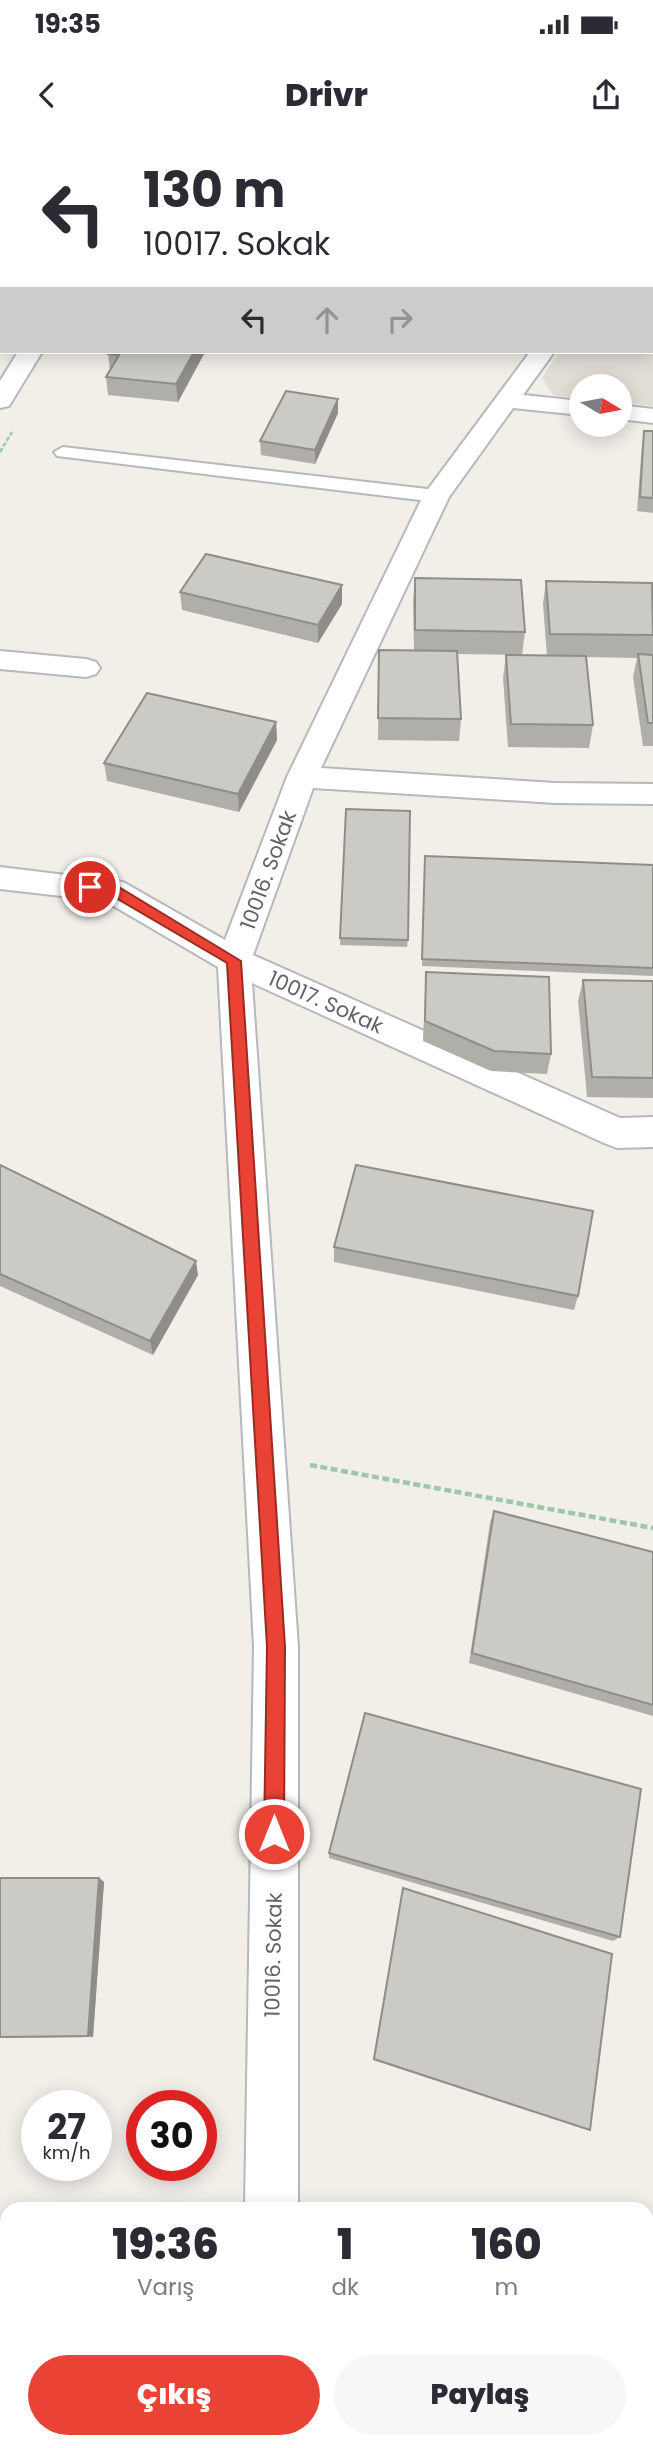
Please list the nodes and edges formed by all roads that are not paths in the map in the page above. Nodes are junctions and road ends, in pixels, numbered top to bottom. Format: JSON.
{"nodes":[{"id":1,"x":29,"y":354,"type":"edge"},
{"id":2,"x":540,"y":354,"type":"edge"},
{"id":3,"x":506,"y":400,"type":"junction"},
{"id":4,"x":0,"y":401,"type":"edge"},
{"id":5,"x":569,"y":407,"type":"edge"},
{"id":6,"x":632,"y":413,"type":"edge"},
{"id":7,"x":653,"y":416,"type":"edge"},
{"id":8,"x":63,"y":453,"type":"dead end"},
{"id":9,"x":436,"y":496,"type":"junction"},
{"id":10,"x":0,"y":660,"type":"edge"},
{"id":11,"x":86,"y":668,"type":"dead end"},
{"id":12,"x":302,"y":777,"type":"junction"},
{"id":13,"x":653,"y":794,"type":"edge"},
{"id":14,"x":0,"y":878,"type":"edge"},
{"id":15,"x":234,"y":961,"type":"junction"},
{"id":16,"x":653,"y":1132,"type":"edge"},
{"id":17,"x":271,"y":2202,"type":"edge"}],
"edges":[{"from":1,"to":4,"type":"street"},
{"from":2,"to":3,"type":"street","name":"10016. Sokak"},
{"from":3,"to":5,"type":"street"},
{"from":3,"to":9,"type":"street","name":"10016. Sokak"},
{"from":6,"to":7,"type":"street"},
{"from":8,"to":9,"type":"lane"},
{"from":9,"to":12,"type":"street","name":"10016. Sokak"},
{"from":10,"to":11,"type":"street"},
{"from":12,"to":13,"type":"street"},
{"from":12,"to":15,"type":"street","name":"10016. Sokak"},
{"from":14,"to":15,"type":"street","name":"10017. Sokak"},
{"from":15,"to":16,"type":"street","name":"10017. Sokak"},
{"from":15,"to":17,"type":"street","name":"10016. Sokak"}]}
